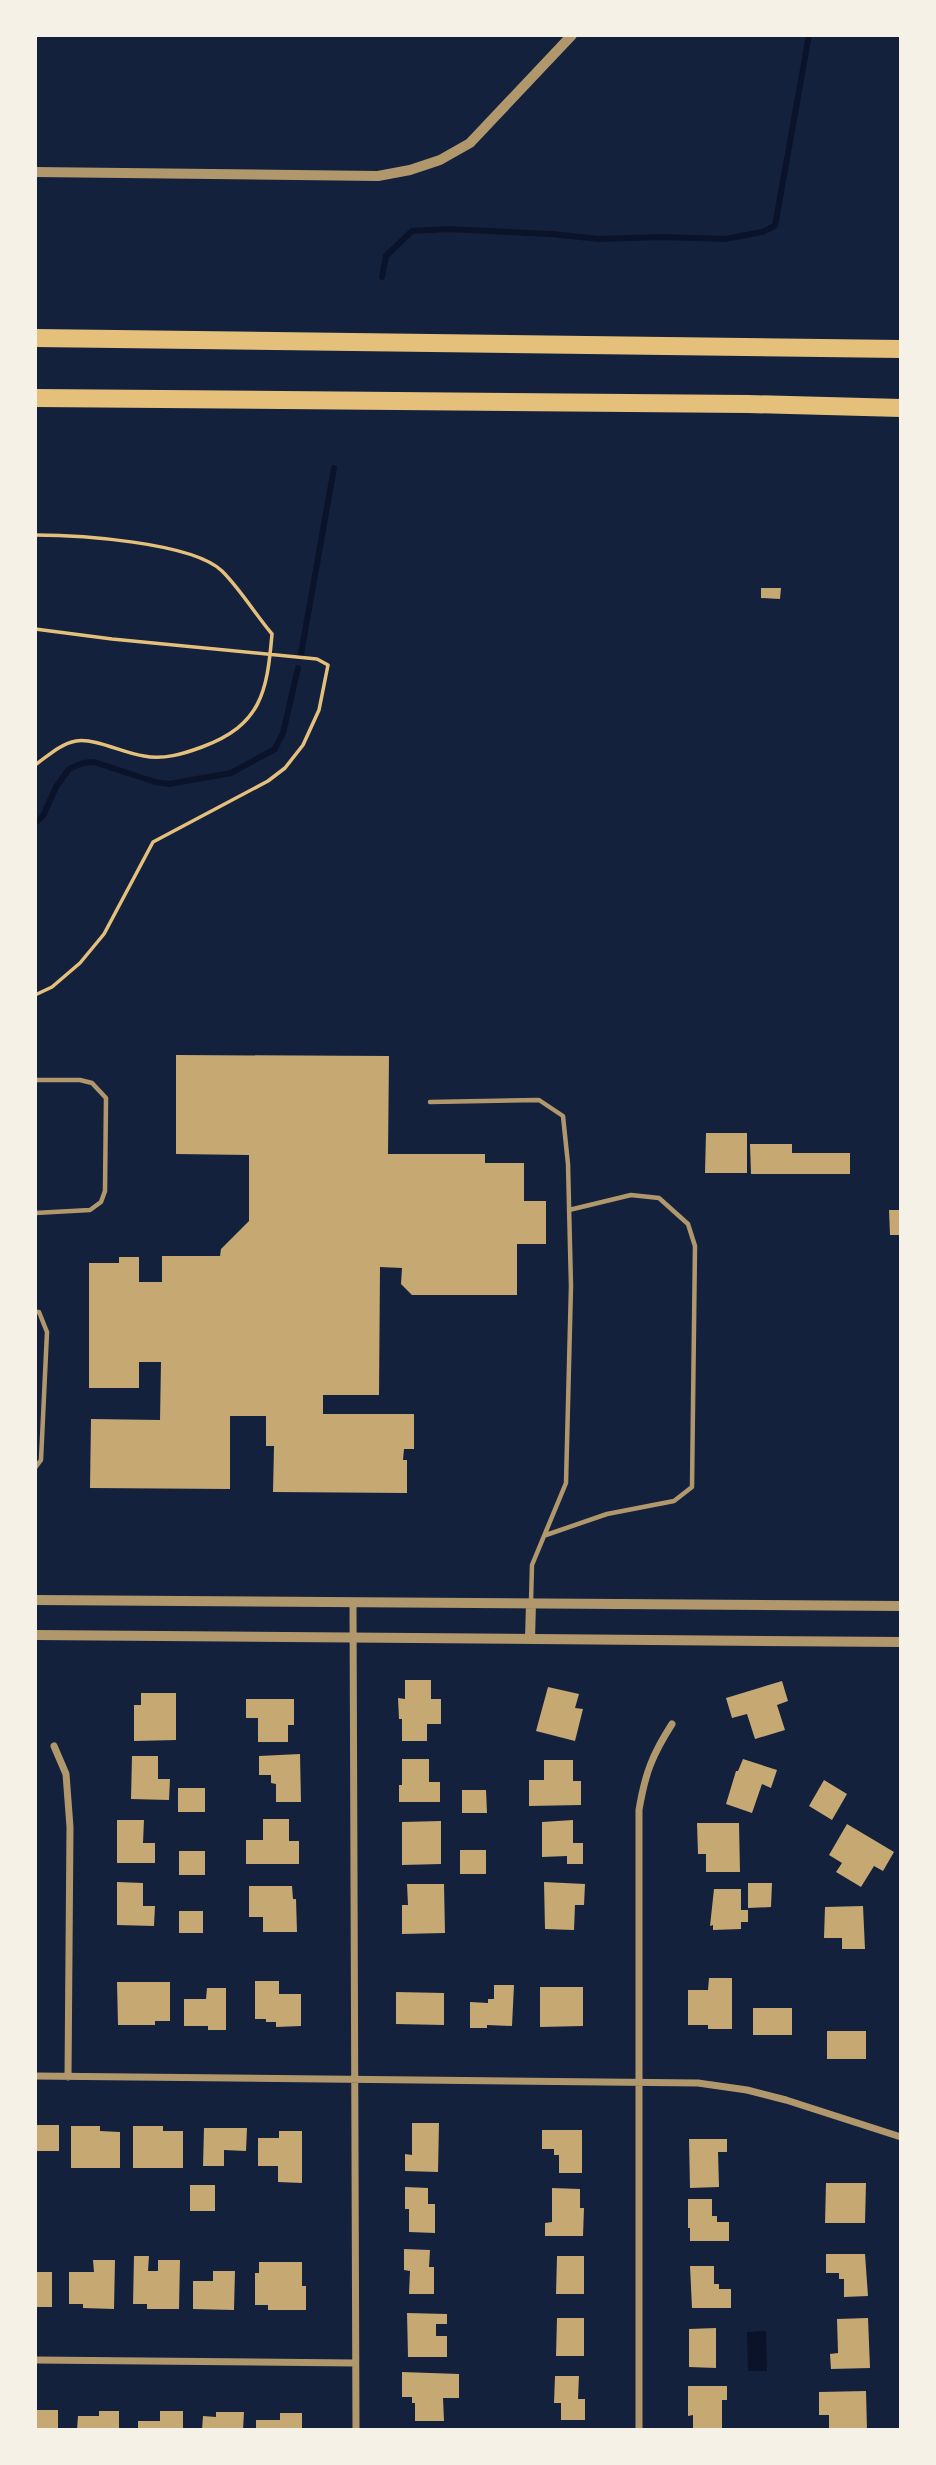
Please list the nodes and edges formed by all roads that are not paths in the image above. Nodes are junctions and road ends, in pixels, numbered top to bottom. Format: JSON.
{"nodes":[{"id":1,"x":572,"y":35,"type":"edge"},
{"id":2,"x":35,"y":172,"type":"edge"},
{"id":3,"x":35,"y":338,"type":"edge"},
{"id":4,"x":901,"y":349,"type":"edge"},
{"id":5,"x":35,"y":398,"type":"edge"},
{"id":6,"x":901,"y":408,"type":"edge"},
{"id":7,"x":35,"y":1080,"type":"edge"},
{"id":8,"x":430,"y":1102,"type":"dead end"},
{"id":9,"x":569,"y":1210,"type":"junction"},
{"id":10,"x":35,"y":1213,"type":"edge"},
{"id":11,"x":35,"y":1312,"type":"edge"},
{"id":12,"x":35,"y":1468,"type":"edge"},
{"id":13,"x":545,"y":1536,"type":"junction"},
{"id":14,"x":35,"y":1600,"type":"edge"},
{"id":15,"x":353,"y":1602,"type":"junction"},
{"id":16,"x":531,"y":1603,"type":"junction"},
{"id":17,"x":901,"y":1606,"type":"edge"},
{"id":18,"x":35,"y":1635,"type":"edge"},
{"id":19,"x":353,"y":1637,"type":"junction"},
{"id":20,"x":530,"y":1639,"type":"junction"},
{"id":21,"x":901,"y":1642,"type":"edge"},
{"id":22,"x":672,"y":1724,"type":"dead end"},
{"id":23,"x":54,"y":1746,"type":"dead end"},
{"id":24,"x":35,"y":2076,"type":"edge"},
{"id":25,"x":68,"y":2077,"type":"junction"},
{"id":26,"x":354,"y":2079,"type":"junction"},
{"id":27,"x":637,"y":2081,"type":"junction"},
{"id":28,"x":901,"y":2137,"type":"edge"},
{"id":29,"x":35,"y":2360,"type":"edge"},
{"id":30,"x":355,"y":2363,"type":"junction"},
{"id":31,"x":356,"y":2430,"type":"edge"},
{"id":32,"x":639,"y":2430,"type":"edge"}],
"edges":[{"from":1,"to":2,"type":"street"},
{"from":3,"to":4,"type":"highway"},
{"from":5,"to":6,"type":"highway"},
{"from":7,"to":10,"type":"lane"},
{"from":8,"to":9,"type":"lane"},
{"from":9,"to":13,"type":"lane"},
{"from":9,"to":13,"type":"lane"},
{"from":11,"to":12,"type":"lane"},
{"from":13,"to":16,"type":"lane"},
{"from":14,"to":15,"type":"street"},
{"from":15,"to":16,"type":"street"},
{"from":15,"to":19,"type":"street"},
{"from":16,"to":17,"type":"street"},
{"from":16,"to":20,"type":"street"},
{"from":18,"to":19,"type":"street"},
{"from":19,"to":20,"type":"street"},
{"from":19,"to":26,"type":"street"},
{"from":20,"to":21,"type":"street"},
{"from":22,"to":27,"type":"street"},
{"from":23,"to":25,"type":"street"},
{"from":24,"to":25,"type":"street"},
{"from":25,"to":26,"type":"street"},
{"from":26,"to":27,"type":"street"},
{"from":26,"to":30,"type":"street"},
{"from":27,"to":28,"type":"street"},
{"from":27,"to":32,"type":"street"},
{"from":29,"to":30,"type":"street"},
{"from":30,"to":31,"type":"street"}]}
